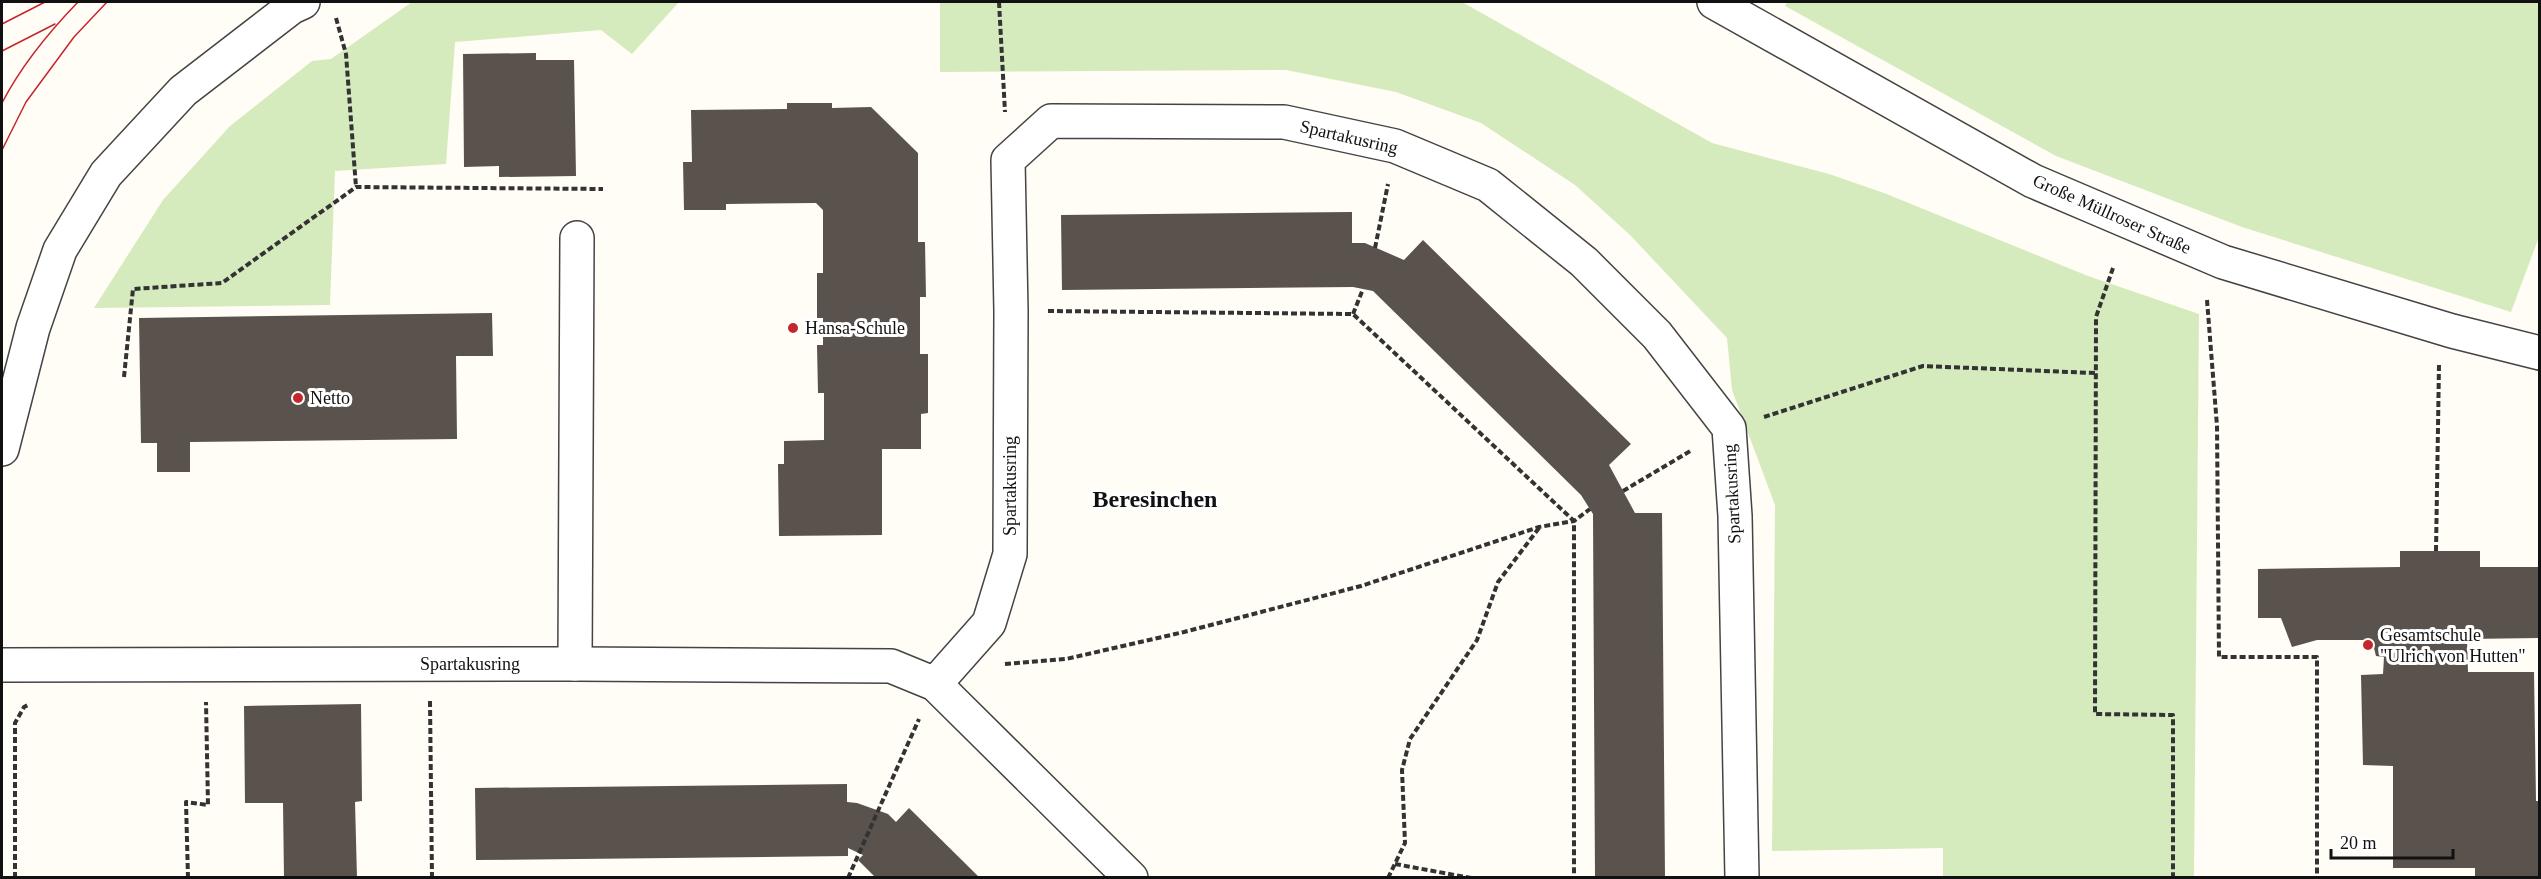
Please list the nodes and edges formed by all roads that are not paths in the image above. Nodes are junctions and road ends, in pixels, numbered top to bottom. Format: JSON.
{"nodes":[{"id":1,"x":303,"y":2,"type":"edge"},
{"id":2,"x":1714,"y":2,"type":"edge"},
{"id":3,"x":577,"y":238,"type":"dead end"},
{"id":4,"x":2540,"y":353,"type":"edge"},
{"id":5,"x":2,"y":449,"type":"edge"},
{"id":6,"x":575,"y":663,"type":"junction"},
{"id":7,"x":2,"y":665,"type":"edge"},
{"id":8,"x":941,"y":677,"type":"junction"},
{"id":9,"x":1131,"y":878,"type":"edge"},
{"id":10,"x":1742,"y":878,"type":"edge"}],
"edges":[{"from":1,"to":5,"type":"street"},
{"from":2,"to":4,"type":"street","name":"Große Müllroser Straße"},
{"from":3,"to":6,"type":"street"},
{"from":6,"to":7,"type":"street","name":"Spartakusring"},
{"from":6,"to":8,"type":"street","name":"Spartakusring"},
{"from":8,"to":9,"type":"street","name":"Spartakusring"},
{"from":8,"to":10,"type":"street","name":"Spartakusring"}]}
